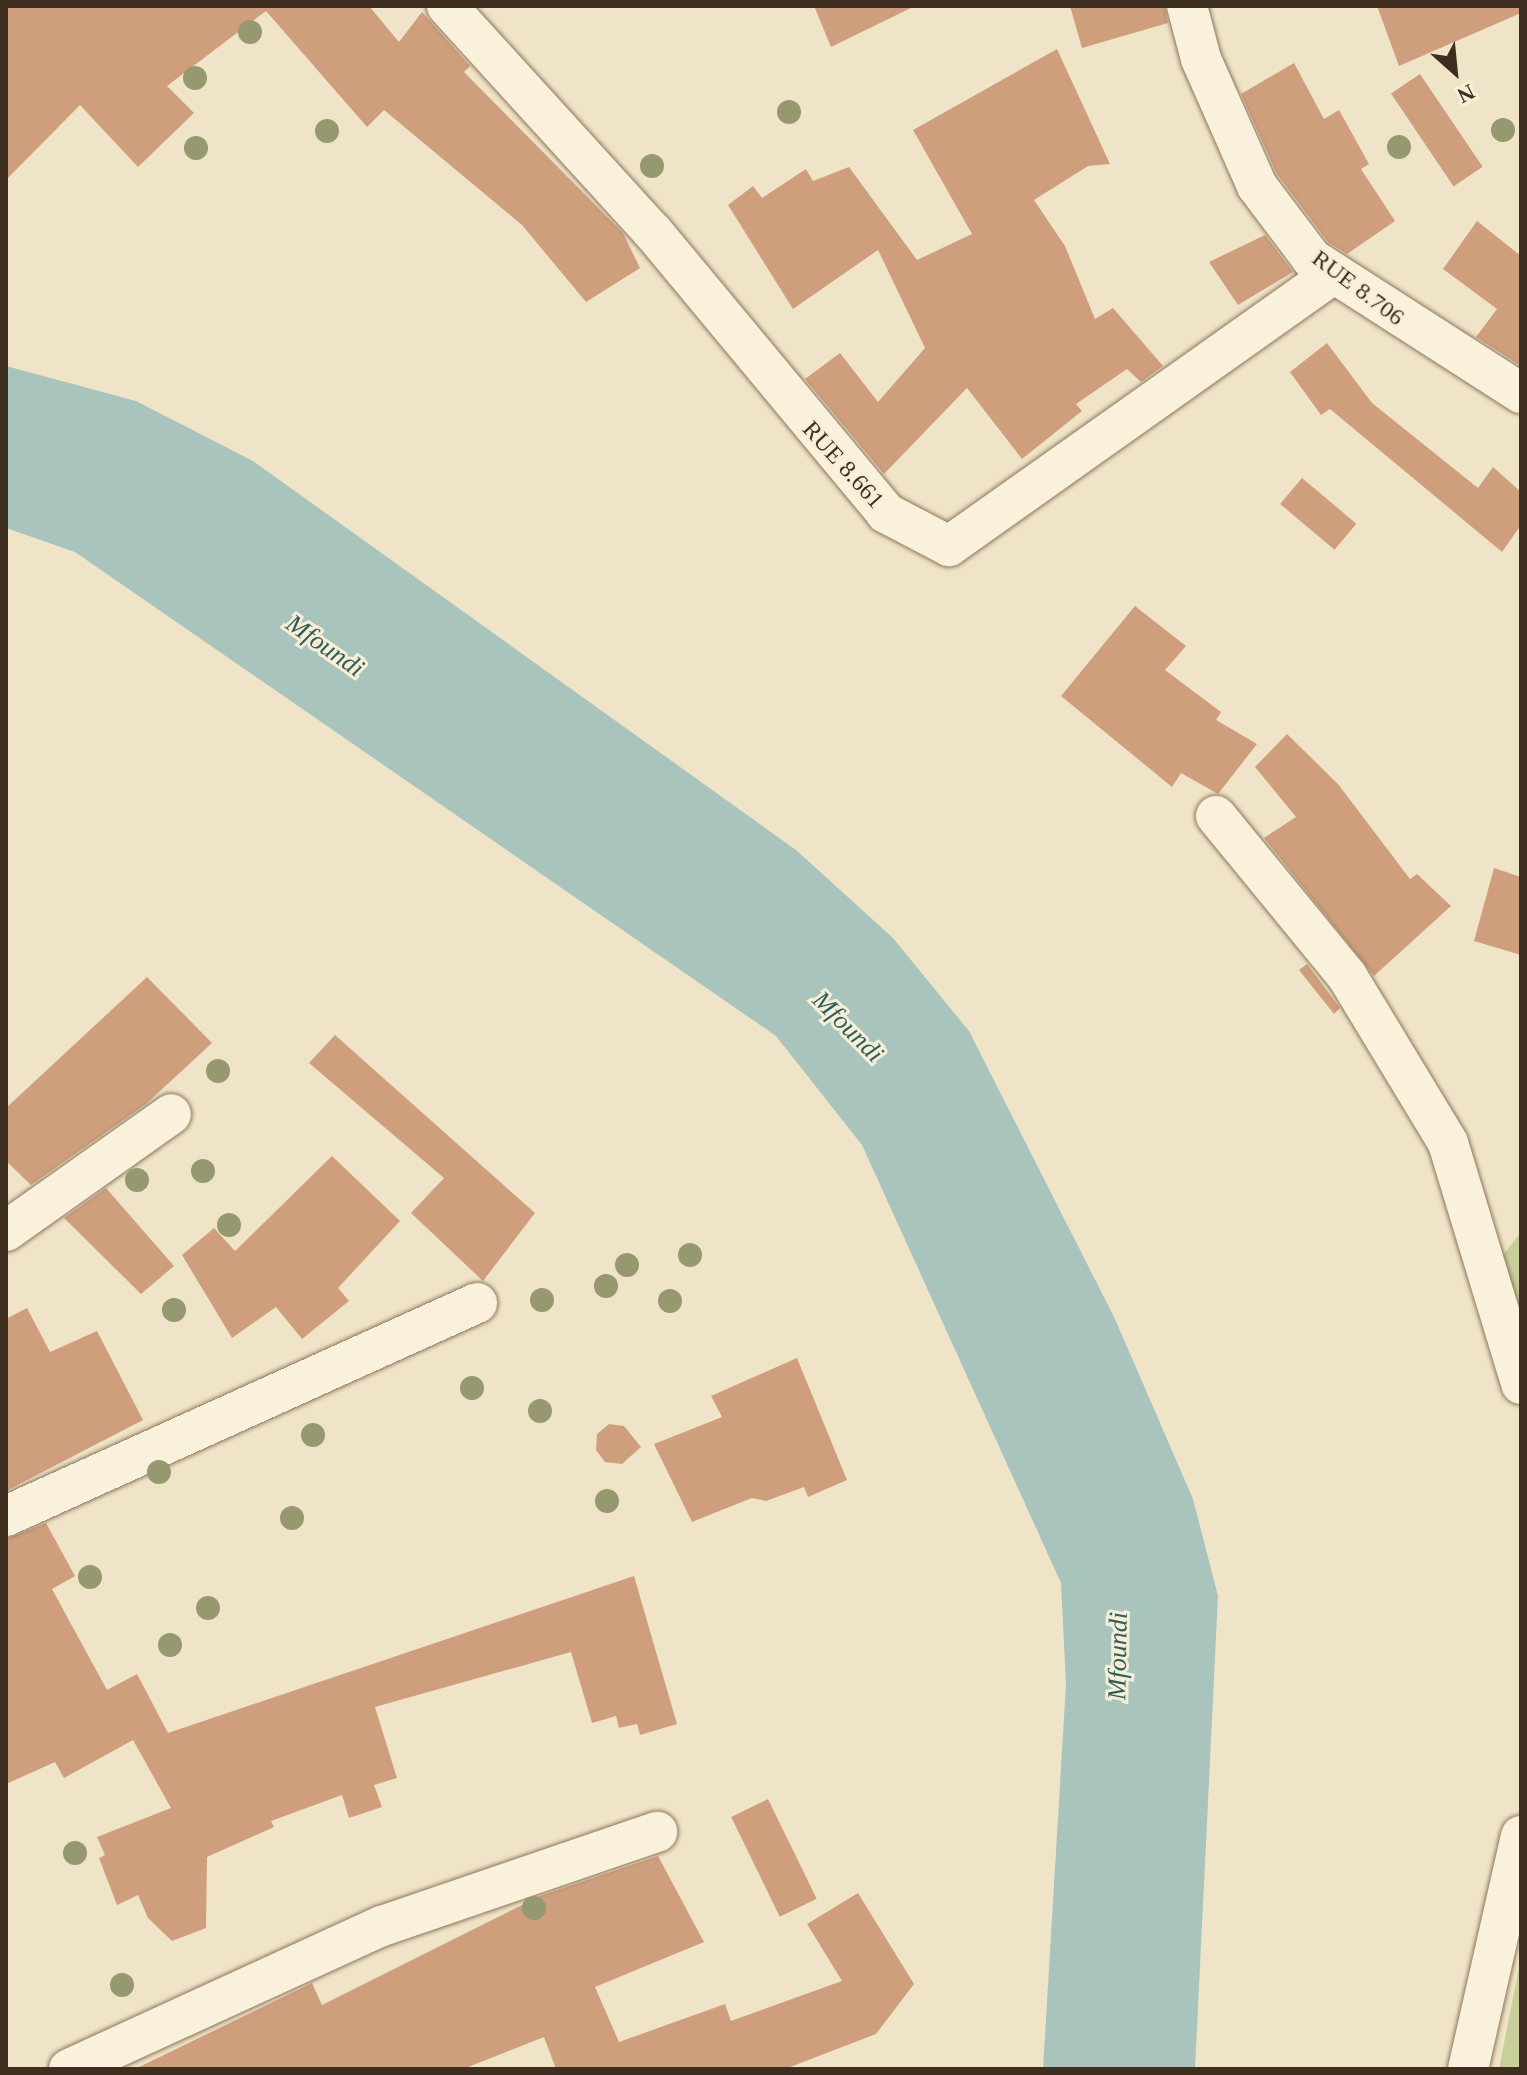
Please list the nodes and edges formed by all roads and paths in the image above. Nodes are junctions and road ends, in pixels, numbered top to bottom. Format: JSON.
{"nodes":[{"id":1,"x":447,"y":6,"type":"edge"},
{"id":2,"x":1187,"y":6,"type":"edge"},
{"id":3,"x":1333,"y":274,"type":"junction"},
{"id":4,"x":1521,"y":393,"type":"edge"},
{"id":5,"x":1216,"y":816,"type":"dead end"},
{"id":6,"x":171,"y":1114,"type":"dead end"},
{"id":7,"x":6,"y":1231,"type":"edge"},
{"id":8,"x":477,"y":1303,"type":"dead end"},
{"id":9,"x":1521,"y":1384,"type":"edge"},
{"id":10,"x":6,"y":1516,"type":"edge"},
{"id":11,"x":657,"y":1832,"type":"dead end"},
{"id":12,"x":1521,"y":1836,"type":"edge"},
{"id":13,"x":1468,"y":2067,"type":"edge"},
{"id":14,"x":69,"y":2069,"type":"edge"}],
"edges":[{"from":1,"to":3,"type":"street","name":"RUE 8.661"},
{"from":2,"to":3,"type":"street","name":"RUE 8.706"},
{"from":3,"to":4,"type":"street","name":"RUE 8.706"},
{"from":5,"to":9,"type":"street"},
{"from":6,"to":7,"type":"street"},
{"from":8,"to":10,"type":"street"},
{"from":11,"to":14,"type":"street"},
{"from":12,"to":13,"type":"street"}]}
